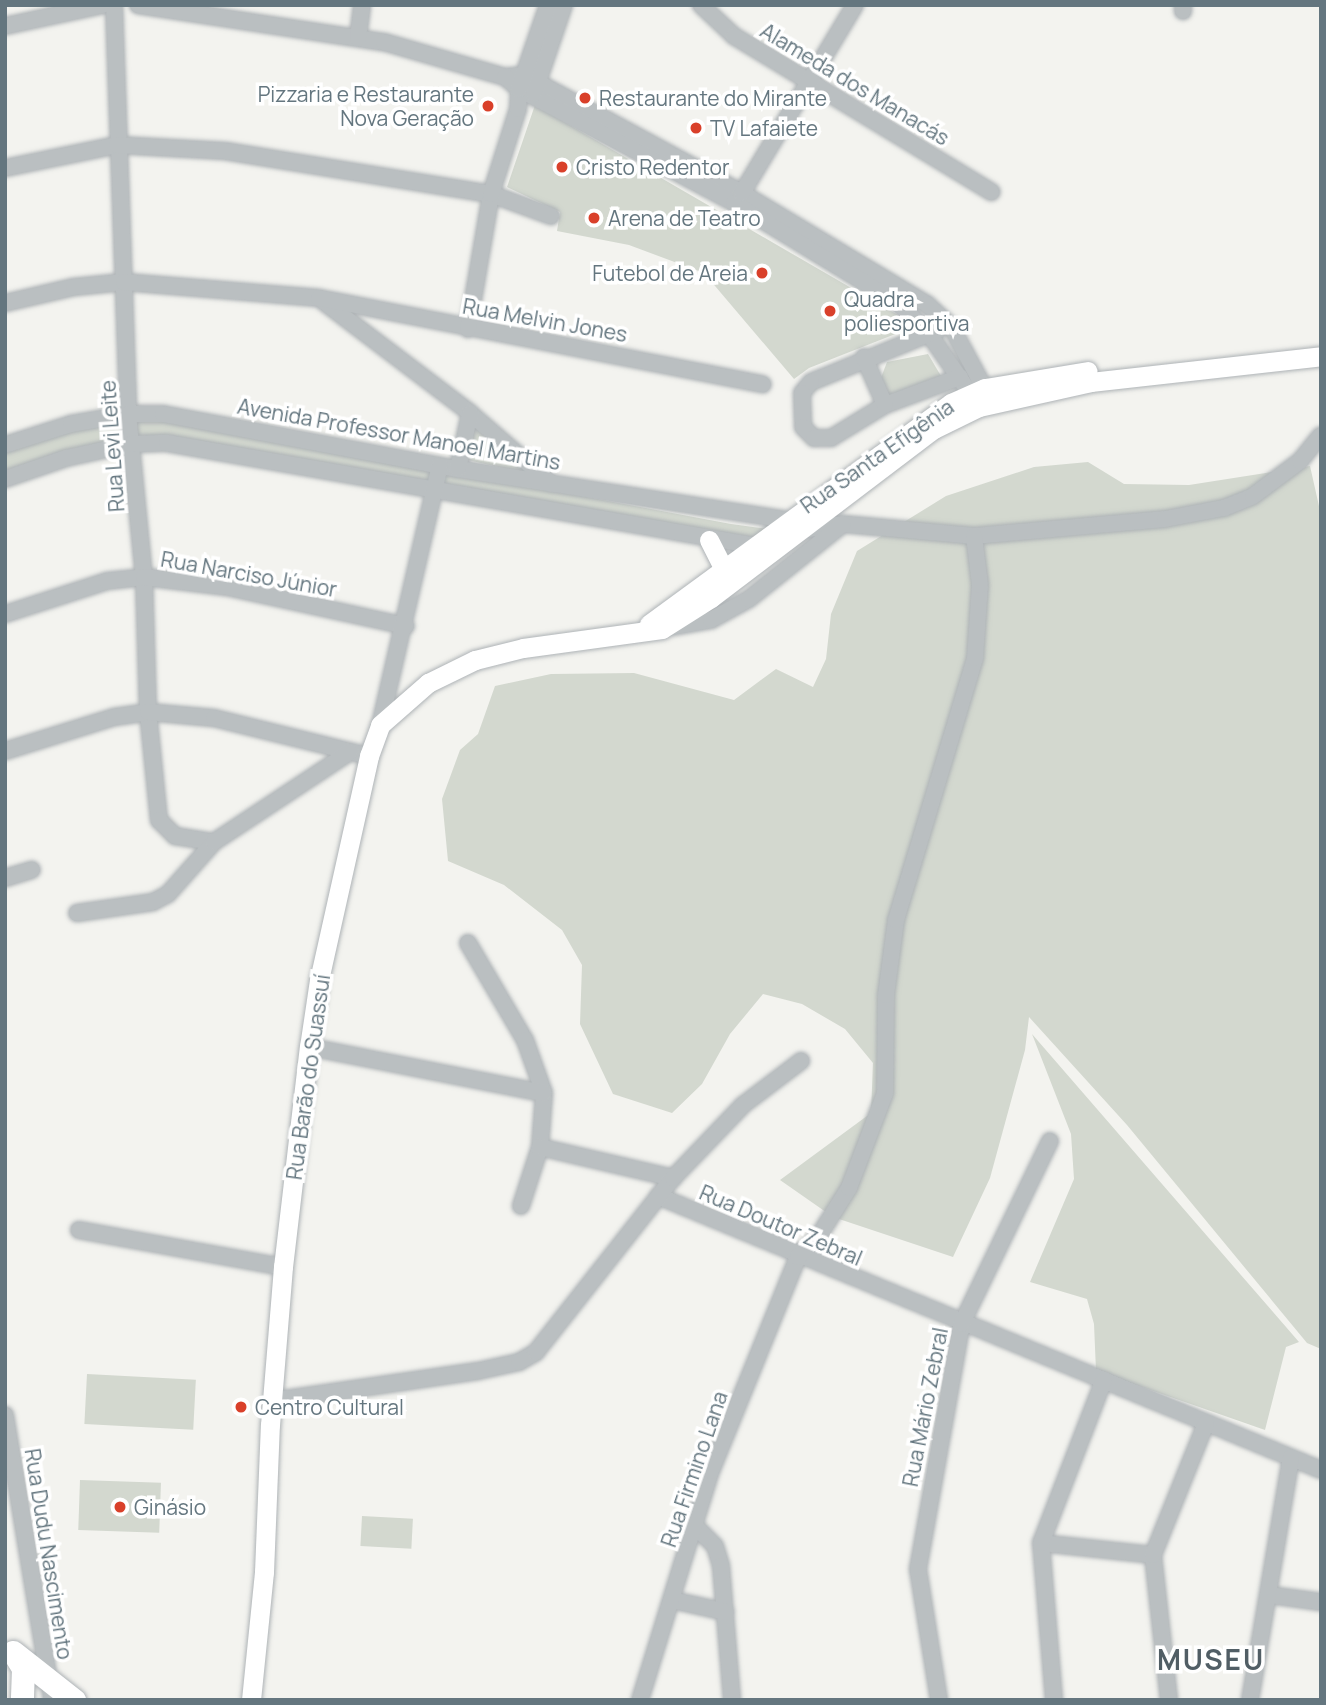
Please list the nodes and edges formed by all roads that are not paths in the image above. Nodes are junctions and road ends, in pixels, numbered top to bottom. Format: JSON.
{"nodes":[{"id":1,"x":102,"y":5,"type":"edge"},
{"id":2,"x":114,"y":5,"type":"edge"},
{"id":3,"x":138,"y":5,"type":"edge"},
{"id":4,"x":362,"y":5,"type":"edge"},
{"id":5,"x":548,"y":5,"type":"edge"},
{"id":6,"x":564,"y":5,"type":"edge"},
{"id":7,"x":701,"y":5,"type":"edge"},
{"id":8,"x":855,"y":5,"type":"edge"},
{"id":9,"x":5,"y":26,"type":"edge"},
{"id":10,"x":358,"y":38,"type":"junction"},
{"id":11,"x":807,"y":79,"type":"junction"},
{"id":12,"x":528,"y":86,"type":"junction"},
{"id":13,"x":117,"y":145,"type":"junction"},
{"id":14,"x":5,"y":168,"type":"edge"},
{"id":15,"x":992,"y":192,"type":"dead end"},
{"id":16,"x":742,"y":193,"type":"junction"},
{"id":17,"x":491,"y":194,"type":"junction"},
{"id":18,"x":551,"y":216,"type":"dead end"},
{"id":19,"x":124,"y":282,"type":"junction"},
{"id":20,"x":319,"y":298,"type":"junction"},
{"id":21,"x":5,"y":303,"type":"edge"},
{"id":22,"x":951,"y":326,"type":"junction"},
{"id":23,"x":468,"y":329,"type":"junction"},
{"id":24,"x":929,"y":334,"type":"junction"},
{"id":25,"x":1321,"y":343,"type":"edge"},
{"id":26,"x":1321,"y":356,"type":"edge"},
{"id":27,"x":864,"y":357,"type":"junction"},
{"id":28,"x":763,"y":384,"type":"dead end"},
{"id":29,"x":977,"y":394,"type":"junction"},
{"id":30,"x":885,"y":405,"type":"junction"},
{"id":31,"x":470,"y":413,"type":"junction"},
{"id":32,"x":128,"y":414,"type":"junction"},
{"id":33,"x":1321,"y":435,"type":"edge"},
{"id":34,"x":131,"y":444,"type":"junction"},
{"id":35,"x":5,"y":445,"type":"edge"},
{"id":36,"x":440,"y":466,"type":"junction"},
{"id":37,"x":458,"y":470,"type":"junction"},
{"id":38,"x":5,"y":479,"type":"edge"},
{"id":39,"x":552,"y":484,"type":"junction"},
{"id":40,"x":436,"y":491,"type":"junction"},
{"id":41,"x":843,"y":524,"type":"junction"},
{"id":42,"x":793,"y":525,"type":"junction"},
{"id":43,"x":974,"y":536,"type":"junction"},
{"id":44,"x":709,"y":540,"type":"junction"},
{"id":45,"x":754,"y":546,"type":"junction"},
{"id":46,"x":774,"y":549,"type":"junction"},
{"id":47,"x":723,"y":568,"type":"junction"},
{"id":48,"x":144,"y":577,"type":"junction"},
{"id":49,"x":5,"y":614,"type":"edge"},
{"id":50,"x":406,"y":626,"type":"junction"},
{"id":51,"x":662,"y":629,"type":"junction"},
{"id":52,"x":636,"y":632,"type":"junction"},
{"id":53,"x":148,"y":712,"type":"junction"},
{"id":54,"x":380,"y":725,"type":"junction"},
{"id":55,"x":5,"y":751,"type":"edge"},
{"id":56,"x":360,"y":754,"type":"junction"},
{"id":57,"x":214,"y":842,"type":"junction"},
{"id":58,"x":32,"y":870,"type":"dead end"},
{"id":59,"x":5,"y":878,"type":"edge"},
{"id":60,"x":78,"y":913,"type":"dead end"},
{"id":61,"x":468,"y":943,"type":"dead end"},
{"id":62,"x":309,"y":1047,"type":"junction"},
{"id":63,"x":801,"y":1061,"type":"dead end"},
{"id":64,"x":544,"y":1093,"type":"junction"},
{"id":65,"x":1051,"y":1141,"type":"dead end"},
{"id":66,"x":540,"y":1147,"type":"junction"},
{"id":67,"x":673,"y":1178,"type":"junction"},
{"id":68,"x":658,"y":1196,"type":"junction"},
{"id":69,"x":521,"y":1206,"type":"dead end"},
{"id":70,"x":79,"y":1230,"type":"dead end"},
{"id":71,"x":798,"y":1257,"type":"junction"},
{"id":72,"x":283,"y":1267,"type":"junction"},
{"id":73,"x":962,"y":1323,"type":"junction"},
{"id":74,"x":1104,"y":1380,"type":"junction"},
{"id":75,"x":272,"y":1401,"type":"junction"},
{"id":76,"x":5,"y":1415,"type":"edge"},
{"id":77,"x":1206,"y":1423,"type":"junction"},
{"id":78,"x":1291,"y":1457,"type":"junction"},
{"id":79,"x":1321,"y":1470,"type":"edge"},
{"id":80,"x":695,"y":1526,"type":"junction"},
{"id":81,"x":1041,"y":1543,"type":"junction"},
{"id":82,"x":1153,"y":1555,"type":"junction"},
{"id":83,"x":1269,"y":1595,"type":"junction"},
{"id":84,"x":672,"y":1600,"type":"junction"},
{"id":85,"x":1321,"y":1602,"type":"edge"},
{"id":86,"x":726,"y":1612,"type":"junction"},
{"id":87,"x":9,"y":1649,"type":"edge"},
{"id":88,"x":50,"y":1691,"type":"edge"},
{"id":89,"x":22,"y":1700,"type":"edge"},
{"id":90,"x":74,"y":1700,"type":"edge"},
{"id":91,"x":251,"y":1700,"type":"edge"},
{"id":92,"x":640,"y":1700,"type":"edge"},
{"id":93,"x":732,"y":1700,"type":"edge"},
{"id":94,"x":939,"y":1700,"type":"edge"},
{"id":95,"x":1054,"y":1700,"type":"edge"},
{"id":96,"x":1169,"y":1700,"type":"edge"},
{"id":97,"x":1250,"y":1700,"type":"edge"}],
"edges":[{"from":1,"to":9,"type":"street"},
{"from":2,"to":13,"type":"street","name":"Rua Levi Leite"},
{"from":3,"to":10,"type":"street"},
{"from":4,"to":10,"type":"street"},
{"from":5,"to":12,"type":"street"},
{"from":6,"to":12,"type":"street"},
{"from":7,"to":11,"type":"street","name":"Alameda dos Manacás"},
{"from":8,"to":11,"type":"street"},
{"from":10,"to":12,"type":"street"},
{"from":11,"to":15,"type":"street","name":"Alameda dos Manacás"},
{"from":11,"to":16,"type":"street"},
{"from":12,"to":16,"type":"street"},
{"from":12,"to":17,"type":"street"},
{"from":12,"to":24,"type":"street"},
{"from":13,"to":14,"type":"street"},
{"from":13,"to":17,"type":"street"},
{"from":13,"to":19,"type":"street","name":"Rua Levi Leite"},
{"from":16,"to":22,"type":"street"},
{"from":17,"to":18,"type":"street"},
{"from":17,"to":23,"type":"street"},
{"from":19,"to":20,"type":"street","name":"Rua Melvin Jones"},
{"from":19,"to":21,"type":"street","name":"Rua Melvin Jones"},
{"from":19,"to":32,"type":"street","name":"Rua Levi Leite"},
{"from":20,"to":23,"type":"street","name":"Rua Melvin Jones"},
{"from":20,"to":31,"type":"street"},
{"from":22,"to":24,"type":"street"},
{"from":22,"to":29,"type":"street"},
{"from":23,"to":28,"type":"street","name":"Rua Melvin Jones"},
{"from":24,"to":27,"type":"street"},
{"from":24,"to":29,"type":"street"},
{"from":25,"to":29,"type":"main road","name":"Rua Santa Efigênia"},
{"from":26,"to":29,"type":"main road","name":"Rua Santa Efigênia"},
{"from":27,"to":30,"type":"street"},
{"from":27,"to":30,"type":"street"},
{"from":29,"to":30,"type":"street"},
{"from":29,"to":42,"type":"main road","name":"Rua Santa Efigênia"},
{"from":31,"to":37,"type":"street"},
{"from":31,"to":39,"type":"street"},
{"from":32,"to":34,"type":"street","name":"Rua Levi Leite"},
{"from":32,"to":35,"type":"street","name":"Avenida Professor Manoel Martins"},
{"from":32,"to":36,"type":"street","name":"Avenida Professor Manoel Martins"},
{"from":33,"to":43,"type":"street","name":"Avenida Professor Manoel Martins"},
{"from":34,"to":38,"type":"street"},
{"from":34,"to":40,"type":"street"},
{"from":34,"to":48,"type":"street","name":"Rua Levi Leite"},
{"from":36,"to":37,"type":"street","name":"Avenida Professor Manoel Martins"},
{"from":36,"to":40,"type":"street","name":"Rua Barão do Suassuí"},
{"from":37,"to":39,"type":"street","name":"Avenida Professor Manoel Martins"},
{"from":39,"to":42,"type":"street","name":"Avenida Professor Manoel Martins"},
{"from":40,"to":44,"type":"street"},
{"from":40,"to":50,"type":"street","name":"Rua Barão do Suassuí"},
{"from":41,"to":42,"type":"street","name":"Avenida Professor Manoel Martins"},
{"from":41,"to":43,"type":"street","name":"Avenida Professor Manoel Martins"},
{"from":41,"to":51,"type":"street"},
{"from":42,"to":45,"type":"main road","name":"Rua Santa Efigênia"},
{"from":42,"to":46,"type":"main road","name":"Rua Santa Efigênia"},
{"from":43,"to":71,"type":"street"},
{"from":44,"to":45,"type":"street"},
{"from":44,"to":47,"type":"main road"},
{"from":45,"to":46,"type":"street"},
{"from":45,"to":47,"type":"main road","name":"Rua Santa Efigênia"},
{"from":46,"to":51,"type":"main road","name":"Rua Santa Efigênia"},
{"from":47,"to":52,"type":"main road","name":"Rua Santa Efigênia"},
{"from":48,"to":49,"type":"street","name":"Rua Narciso Júnior"},
{"from":48,"to":50,"type":"street","name":"Rua Narciso Júnior"},
{"from":48,"to":53,"type":"street","name":"Rua Levi Leite"},
{"from":50,"to":54,"type":"street","name":"Rua Barão do Suassuí"},
{"from":51,"to":52,"type":"main road","name":"Rua Santa Efigênia"},
{"from":52,"to":54,"type":"main road","name":"Rua Santa Efigênia"},
{"from":53,"to":55,"type":"street"},
{"from":53,"to":56,"type":"street"},
{"from":53,"to":57,"type":"street","name":"Rua Levi Leite"},
{"from":54,"to":56,"type":"main road","name":"Rua Barão do Suassuí"},
{"from":56,"to":57,"type":"street"},
{"from":56,"to":62,"type":"main road","name":"Rua Barão do Suassuí"},
{"from":57,"to":60,"type":"street"},
{"from":58,"to":59,"type":"street"},
{"from":61,"to":64,"type":"street"},
{"from":62,"to":64,"type":"street"},
{"from":62,"to":72,"type":"main road","name":"Rua Barão do Suassuí"},
{"from":63,"to":67,"type":"street"},
{"from":64,"to":66,"type":"street"},
{"from":65,"to":73,"type":"street","name":"Rua Mário Zebral"},
{"from":66,"to":67,"type":"street"},
{"from":66,"to":69,"type":"street"},
{"from":67,"to":68,"type":"street"},
{"from":68,"to":71,"type":"street","name":"Rua Doutor Zebral"},
{"from":68,"to":75,"type":"street"},
{"from":70,"to":72,"type":"street"},
{"from":71,"to":73,"type":"street","name":"Rua Doutor Zebral"},
{"from":71,"to":80,"type":"street","name":"Rua Firmino Lana"},
{"from":72,"to":75,"type":"main road","name":"Rua Barão do Suassuí"},
{"from":73,"to":74,"type":"street","name":"Rua Doutor Zebral"},
{"from":73,"to":94,"type":"street","name":"Rua Mário Zebral"},
{"from":74,"to":77,"type":"street","name":"Rua Doutor Zebral"},
{"from":74,"to":81,"type":"street"},
{"from":75,"to":91,"type":"main road","name":"Rua Barão do Suassuí"},
{"from":76,"to":88,"type":"street","name":"Rua Dudu Nascimento"},
{"from":77,"to":78,"type":"street","name":"Rua Doutor Zebral"},
{"from":77,"to":82,"type":"street"},
{"from":78,"to":79,"type":"street","name":"Rua Doutor Zebral"},
{"from":78,"to":83,"type":"street"},
{"from":80,"to":84,"type":"street","name":"Rua Firmino Lana"},
{"from":80,"to":86,"type":"street"},
{"from":81,"to":82,"type":"street"},
{"from":81,"to":95,"type":"street"},
{"from":82,"to":96,"type":"street"},
{"from":83,"to":85,"type":"street"},
{"from":83,"to":97,"type":"street"},
{"from":84,"to":86,"type":"street"},
{"from":84,"to":92,"type":"street","name":"Rua Firmino Lana"},
{"from":86,"to":93,"type":"street"},
{"from":87,"to":88,"type":"highway"},
{"from":87,"to":89,"type":"highway"},
{"from":88,"to":90,"type":"highway"}]}
